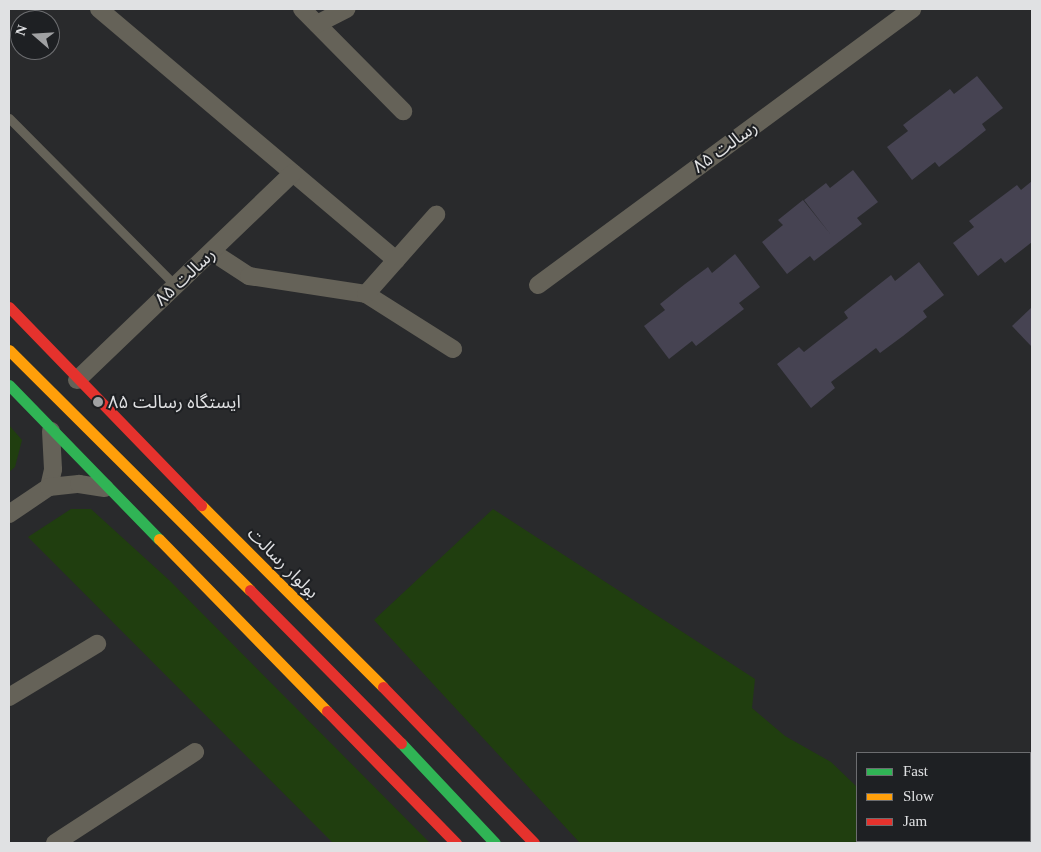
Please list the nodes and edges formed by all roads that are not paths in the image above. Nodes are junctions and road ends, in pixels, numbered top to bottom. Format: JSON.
{"nodes":[{"id":1,"x":99,"y":9,"type":"edge"},
{"id":2,"x":302,"y":9,"type":"edge"},
{"id":3,"x":346,"y":9,"type":"edge"},
{"id":4,"x":912,"y":9,"type":"edge"},
{"id":5,"x":317,"y":24,"type":"junction"},
{"id":6,"x":403,"y":111,"type":"dead end"},
{"id":7,"x":9,"y":118,"type":"edge"},
{"id":8,"x":293,"y":173,"type":"junction"},
{"id":9,"x":436,"y":215,"type":"dead end"},
{"id":10,"x":212,"y":252,"type":"junction"},
{"id":11,"x":396,"y":260,"type":"junction"},
{"id":12,"x":538,"y":285,"type":"dead end"},
{"id":13,"x":176,"y":286,"type":"junction"},
{"id":14,"x":366,"y":294,"type":"junction"},
{"id":15,"x":9,"y":307,"type":"edge"},
{"id":16,"x":453,"y":349,"type":"dead end"},
{"id":17,"x":9,"y":350,"type":"edge"},
{"id":18,"x":77,"y":380,"type":"junction"},
{"id":19,"x":9,"y":385,"type":"edge"},
{"id":20,"x":51,"y":431,"type":"junction"},
{"id":21,"x":49,"y":487,"type":"junction"},
{"id":22,"x":106,"y":488,"type":"junction"},
{"id":23,"x":9,"y":514,"type":"edge"},
{"id":24,"x":97,"y":644,"type":"dead end"},
{"id":25,"x":9,"y":697,"type":"edge"},
{"id":26,"x":195,"y":752,"type":"dead end"},
{"id":27,"x":55,"y":843,"type":"edge"},
{"id":28,"x":456,"y":843,"type":"edge"},
{"id":29,"x":495,"y":843,"type":"edge"},
{"id":30,"x":534,"y":843,"type":"edge"}],
"edges":[{"from":1,"to":8,"type":"street"},
{"from":2,"to":5,"type":"street"},
{"from":3,"to":5,"type":"street"},
{"from":4,"to":12,"type":"street","name":"رسالت ۸۵"},
{"from":5,"to":6,"type":"street"},
{"from":7,"to":13,"type":"lane"},
{"from":8,"to":10,"type":"street","name":"رسالت ۸۵"},
{"from":8,"to":11,"type":"street"},
{"from":9,"to":11,"type":"street"},
{"from":10,"to":13,"type":"street","name":"رسالت ۸۵"},
{"from":10,"to":14,"type":"street"},
{"from":11,"to":14,"type":"street"},
{"from":13,"to":18,"type":"street","name":"رسالت ۸۵"},
{"from":14,"to":16,"type":"street"},
{"from":15,"to":18,"type":"main road","name":"بولوار رسالت"},
{"from":17,"to":29,"type":"main road"},
{"from":18,"to":30,"type":"main road","name":"بولوار رسالت"},
{"from":19,"to":20,"type":"main road"},
{"from":20,"to":21,"type":"street"},
{"from":20,"to":22,"type":"main road"},
{"from":21,"to":22,"type":"street"},
{"from":21,"to":23,"type":"street"},
{"from":22,"to":28,"type":"main road"},
{"from":24,"to":25,"type":"street"},
{"from":26,"to":27,"type":"street"}]}
